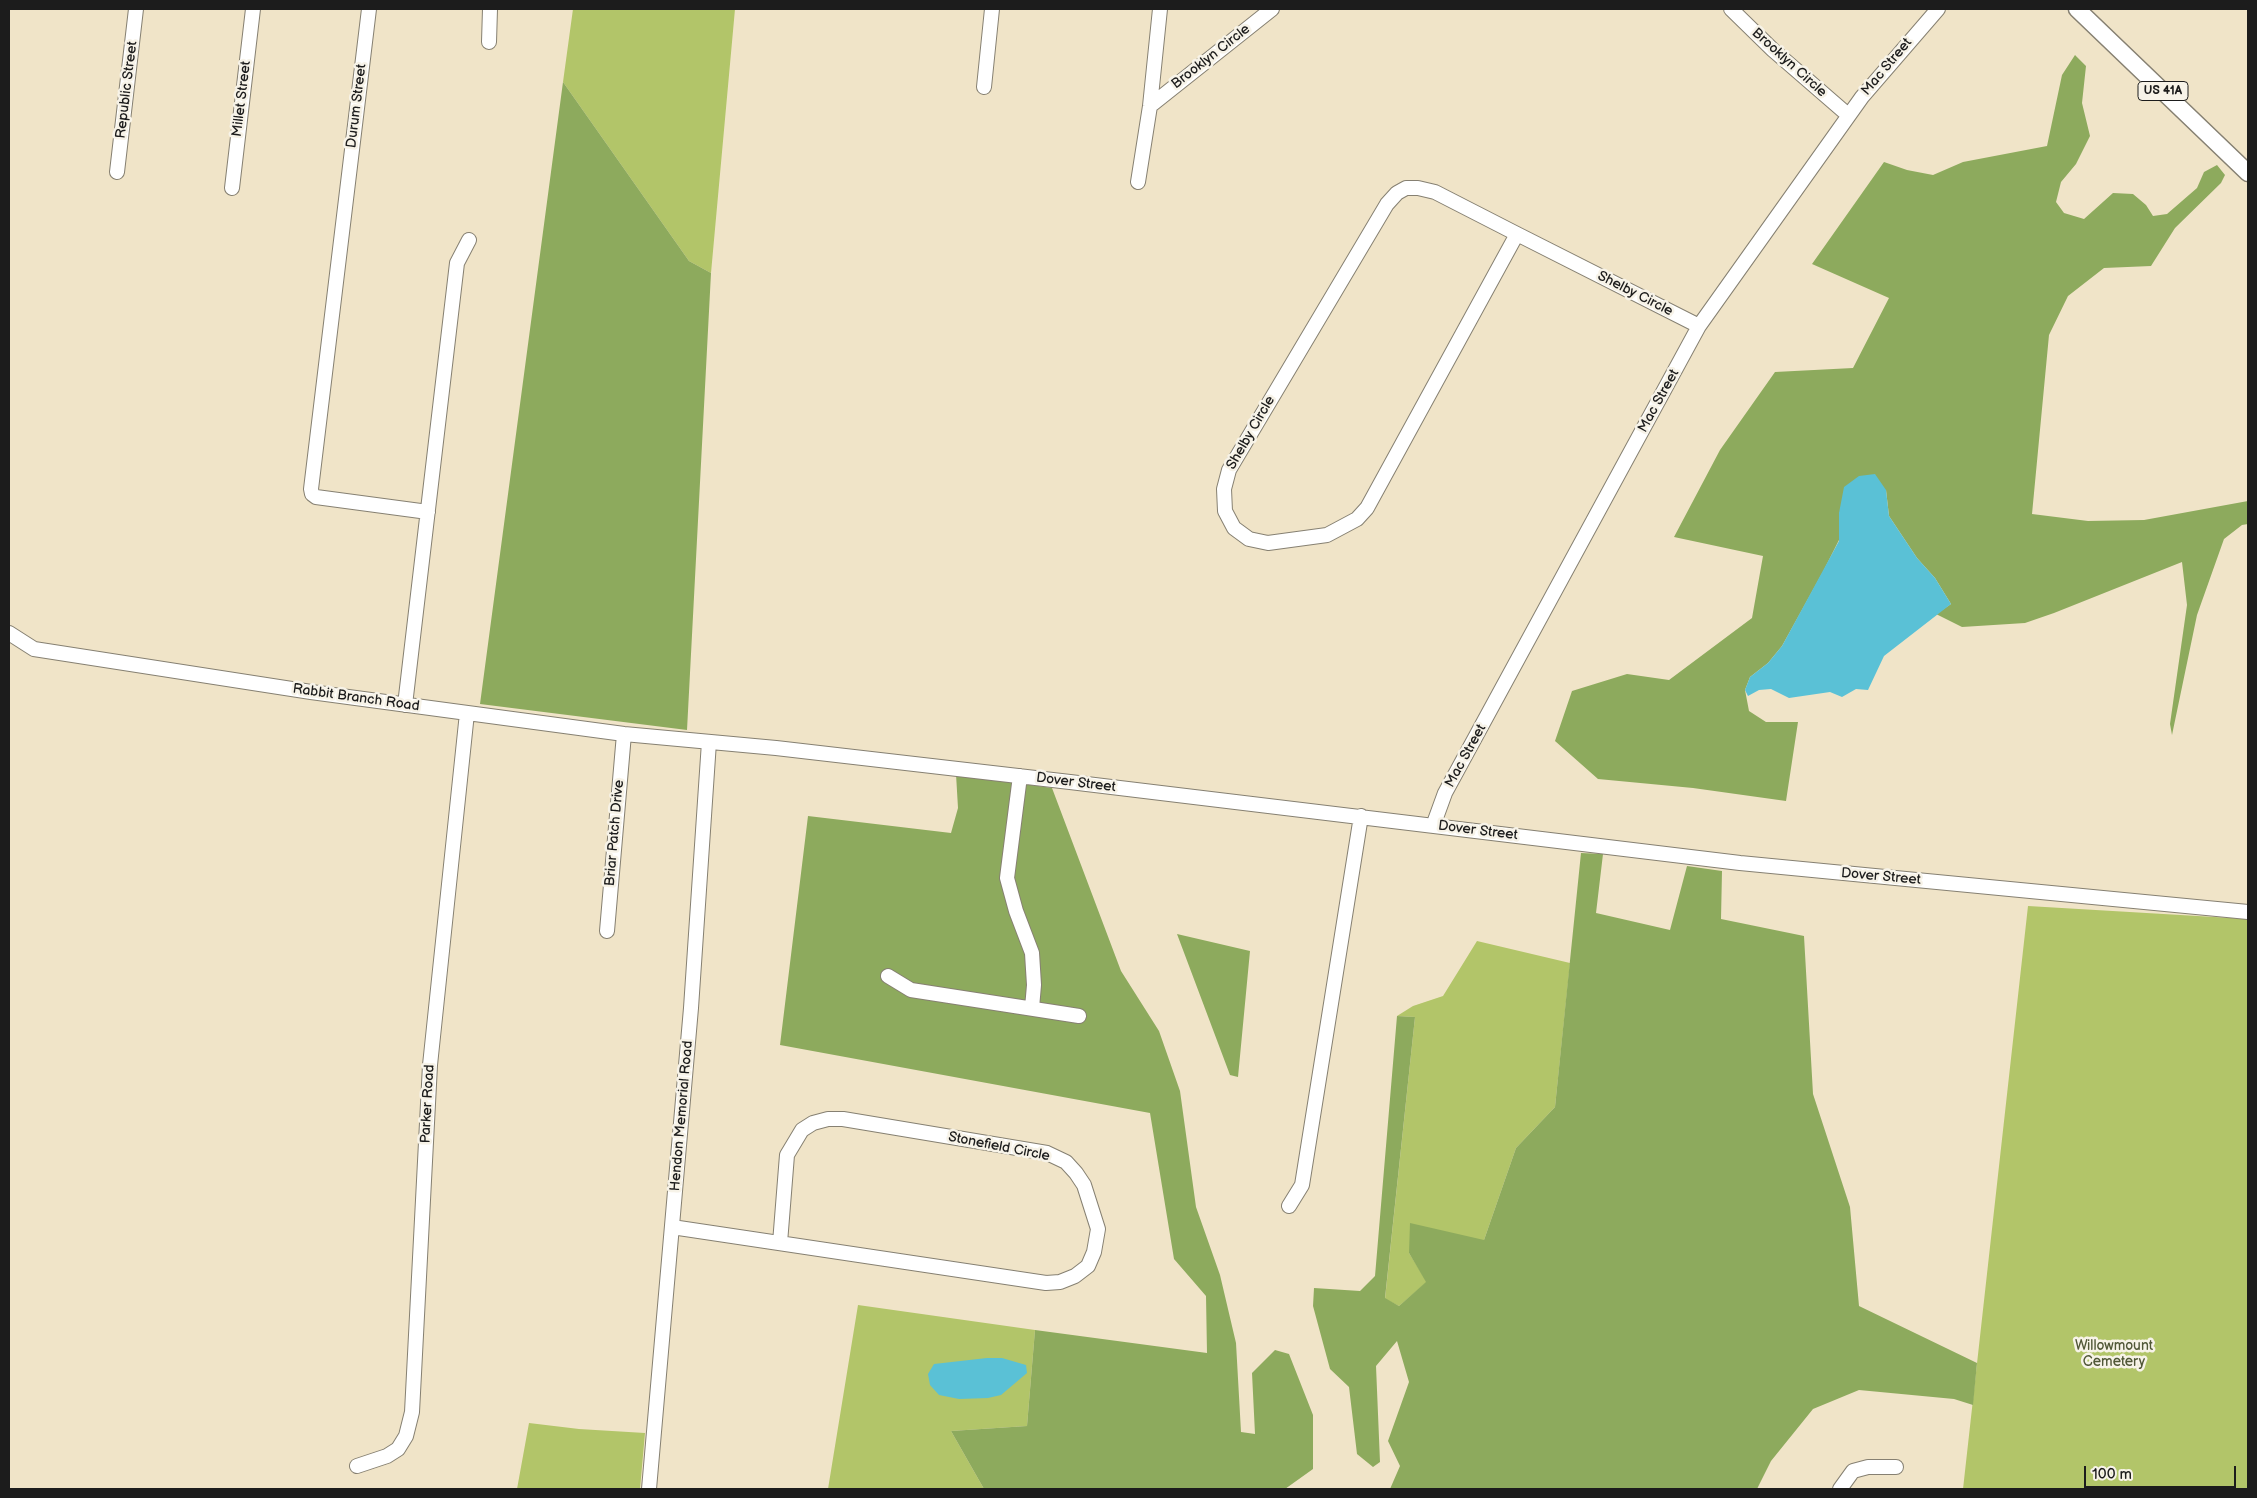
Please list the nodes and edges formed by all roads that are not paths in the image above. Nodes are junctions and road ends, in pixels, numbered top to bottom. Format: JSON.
{"nodes":[{"id":1,"x":136,"y":9,"type":"edge"},
{"id":2,"x":253,"y":9,"type":"edge"},
{"id":3,"x":369,"y":9,"type":"edge"},
{"id":4,"x":490,"y":9,"type":"edge"},
{"id":5,"x":992,"y":9,"type":"edge"},
{"id":6,"x":1160,"y":9,"type":"edge"},
{"id":7,"x":1272,"y":9,"type":"edge"},
{"id":8,"x":1731,"y":9,"type":"edge"},
{"id":9,"x":1938,"y":9,"type":"edge"},
{"id":10,"x":2077,"y":9,"type":"edge"},
{"id":11,"x":489,"y":42,"type":"dead end"},
{"id":12,"x":984,"y":87,"type":"dead end"},
{"id":13,"x":1150,"y":106,"type":"junction"},
{"id":14,"x":1848,"y":115,"type":"junction"},
{"id":15,"x":117,"y":172,"type":"dead end"},
{"id":16,"x":2248,"y":173,"type":"edge"},
{"id":17,"x":1138,"y":182,"type":"dead end"},
{"id":18,"x":232,"y":188,"type":"dead end"},
{"id":19,"x":1517,"y":234,"type":"junction"},
{"id":20,"x":469,"y":240,"type":"dead end"},
{"id":21,"x":1699,"y":326,"type":"junction"},
{"id":22,"x":428,"y":512,"type":"junction"},
{"id":23,"x":9,"y":633,"type":"edge"},
{"id":24,"x":405,"y":705,"type":"junction"},
{"id":25,"x":467,"y":713,"type":"junction"},
{"id":26,"x":624,"y":734,"type":"junction"},
{"id":27,"x":709,"y":742,"type":"junction"},
{"id":28,"x":1020,"y":776,"type":"junction"},
{"id":29,"x":1361,"y":816,"type":"junction"},
{"id":30,"x":1433,"y":826,"type":"junction"},
{"id":31,"x":2248,"y":912,"type":"edge"},
{"id":32,"x":607,"y":931,"type":"dead end"},
{"id":33,"x":888,"y":976,"type":"dead end"},
{"id":34,"x":1032,"y":1008,"type":"junction"},
{"id":35,"x":1079,"y":1016,"type":"dead end"},
{"id":36,"x":1289,"y":1206,"type":"dead end"},
{"id":37,"x":672,"y":1227,"type":"junction"},
{"id":38,"x":780,"y":1243,"type":"junction"},
{"id":39,"x":357,"y":1466,"type":"dead end"},
{"id":40,"x":1896,"y":1467,"type":"dead end"},
{"id":41,"x":649,"y":1489,"type":"edge"},
{"id":42,"x":1840,"y":1489,"type":"edge"}],
"edges":[{"from":1,"to":15,"type":"street","name":"Republic Street"},
{"from":2,"to":18,"type":"street","name":"Millet Street"},
{"from":3,"to":22,"type":"street","name":"Durum Street"},
{"from":4,"to":11,"type":"street"},
{"from":5,"to":12,"type":"street"},
{"from":6,"to":13,"type":"street","name":"Brooklyn Circle"},
{"from":7,"to":13,"type":"street","name":"Brooklyn Circle"},
{"from":8,"to":14,"type":"street","name":"Brooklyn Circle"},
{"from":9,"to":14,"type":"street","name":"Mac Street"},
{"from":10,"to":16,"type":"main road","number":"US 41A"},
{"from":13,"to":17,"type":"street","name":"Brooklyn Circle"},
{"from":14,"to":21,"type":"street","name":"Mac Street"},
{"from":19,"to":19,"type":"street","name":"Shelby Circle"},
{"from":19,"to":21,"type":"street","name":"Shelby Circle"},
{"from":20,"to":22,"type":"street"},
{"from":21,"to":30,"type":"street","name":"Mac Street"},
{"from":22,"to":24,"type":"street"},
{"from":23,"to":24,"type":"street","name":"Rabbit Branch Road"},
{"from":24,"to":25,"type":"street","name":"Rabbit Branch Road"},
{"from":25,"to":26,"type":"street","name":"Rabbit Branch Road"},
{"from":25,"to":39,"type":"street","name":"Parker Road"},
{"from":26,"to":27,"type":"street","name":"Rabbit Branch Road"},
{"from":26,"to":32,"type":"street","name":"Briar Patch Drive"},
{"from":27,"to":28,"type":"street","name":"Dover Street"},
{"from":27,"to":37,"type":"street","name":"Hendon Memorial Road"},
{"from":28,"to":29,"type":"street","name":"Dover Street"},
{"from":28,"to":34,"type":"street"},
{"from":29,"to":30,"type":"street","name":"Dover Street"},
{"from":29,"to":36,"type":"street"},
{"from":30,"to":31,"type":"street","name":"Dover Street"},
{"from":33,"to":34,"type":"street"},
{"from":34,"to":35,"type":"street"},
{"from":37,"to":38,"type":"street","name":"Stonefield Circle"},
{"from":37,"to":41,"type":"street","name":"Hendon Memorial Road"},
{"from":38,"to":38,"type":"street","name":"Stonefield Circle"},
{"from":40,"to":42,"type":"street"}]}
